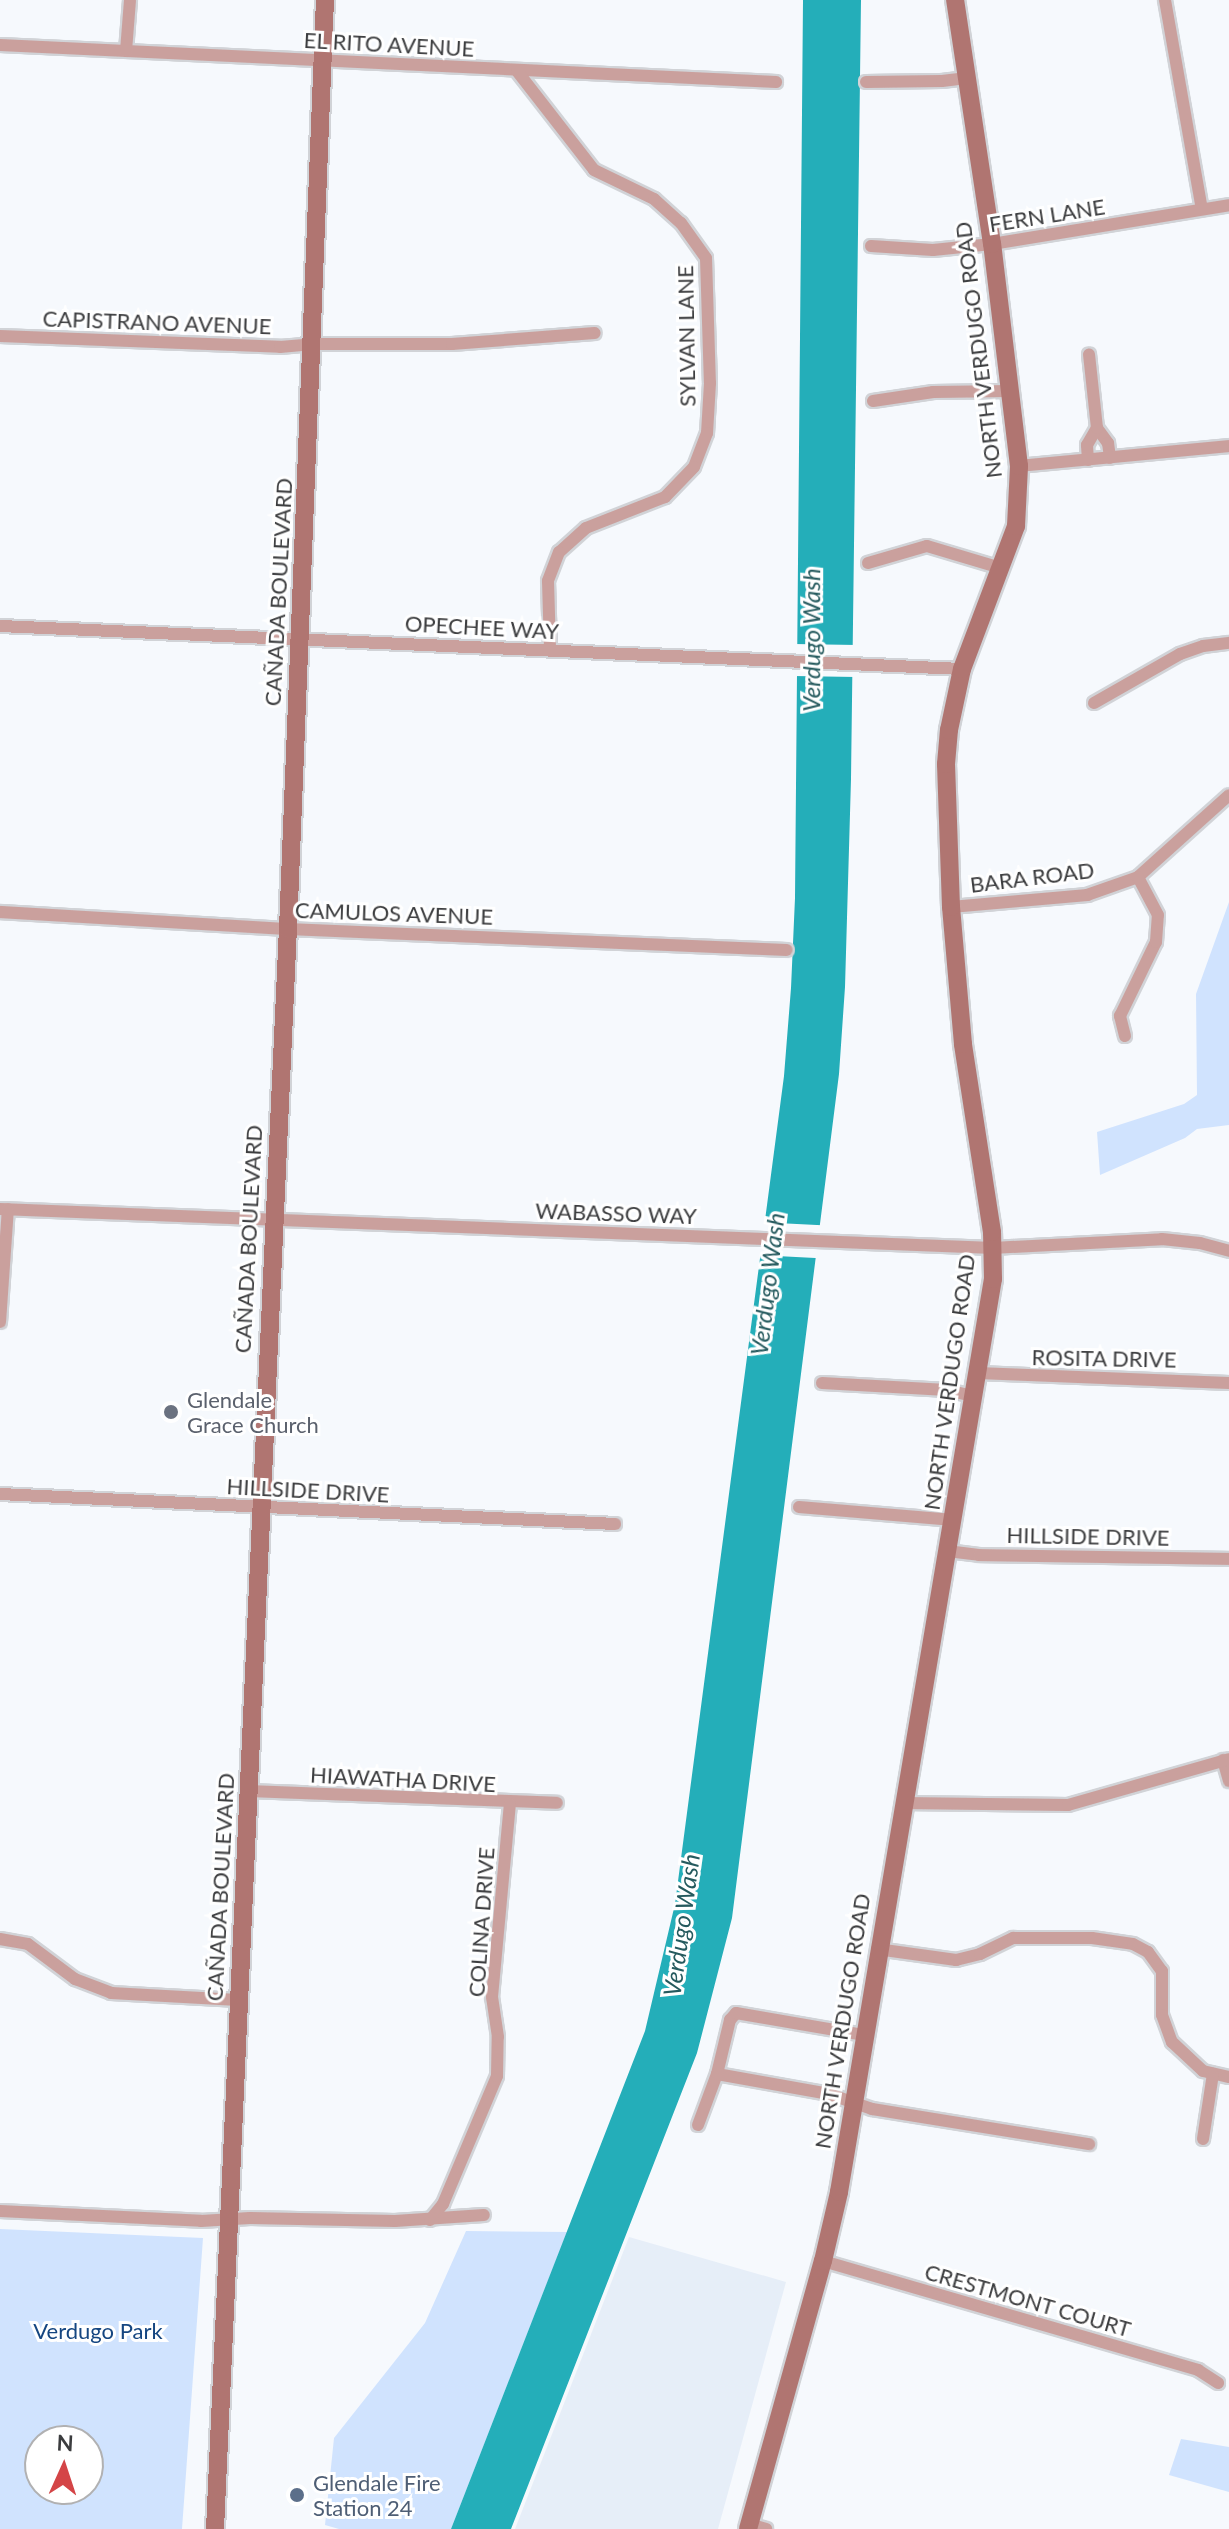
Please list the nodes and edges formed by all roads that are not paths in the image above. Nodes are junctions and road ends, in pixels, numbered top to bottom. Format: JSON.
{"nodes":[{"id":1,"x":130,"y":0,"type":"edge"},
{"id":2,"x":325,"y":0,"type":"edge"},
{"id":3,"x":955,"y":0,"type":"edge"},
{"id":4,"x":1165,"y":0,"type":"edge"},
{"id":5,"x":0,"y":45,"type":"edge"},
{"id":6,"x":126,"y":51,"type":"junction"},
{"id":7,"x":324,"y":60,"type":"junction"},
{"id":8,"x":517,"y":71,"type":"junction"},
{"id":9,"x":967,"y":78,"type":"junction"},
{"id":10,"x":776,"y":82,"type":"dead end"},
{"id":11,"x":866,"y":82,"type":"dead end"},
{"id":12,"x":1229,"y":205,"type":"edge"},
{"id":13,"x":1202,"y":209,"type":"junction"},
{"id":14,"x":992,"y":244,"type":"junction"},
{"id":15,"x":871,"y":246,"type":"dead end"},
{"id":16,"x":595,"y":333,"type":"dead end"},
{"id":17,"x":0,"y":336,"type":"edge"},
{"id":18,"x":313,"y":344,"type":"junction"},
{"id":19,"x":1089,"y":354,"type":"dead end"},
{"id":20,"x":1010,"y":391,"type":"junction"},
{"id":21,"x":873,"y":401,"type":"dead end"},
{"id":22,"x":1097,"y":428,"type":"junction"},
{"id":23,"x":1229,"y":446,"type":"edge"},
{"id":24,"x":1110,"y":458,"type":"junction"},
{"id":25,"x":1088,"y":460,"type":"junction"},
{"id":26,"x":1019,"y":466,"type":"junction"},
{"id":27,"x":868,"y":563,"type":"dead end"},
{"id":28,"x":1001,"y":568,"type":"junction"},
{"id":29,"x":0,"y":626,"type":"edge"},
{"id":30,"x":299,"y":639,"type":"junction"},
{"id":31,"x":1229,"y":643,"type":"edge"},
{"id":32,"x":550,"y":650,"type":"junction"},
{"id":33,"x":962,"y":669,"type":"junction"},
{"id":34,"x":1094,"y":703,"type":"dead end"},
{"id":35,"x":1229,"y":795,"type":"edge"},
{"id":36,"x":1138,"y":877,"type":"junction"},
{"id":37,"x":951,"y":907,"type":"junction"},
{"id":38,"x":0,"y":912,"type":"edge"},
{"id":39,"x":288,"y":929,"type":"junction"},
{"id":40,"x":787,"y":950,"type":"dead end"},
{"id":41,"x":1125,"y":1036,"type":"dead end"},
{"id":42,"x":4,"y":1209,"type":"edge"},
{"id":43,"x":273,"y":1219,"type":"junction"},
{"id":44,"x":993,"y":1248,"type":"junction"},
{"id":45,"x":1229,"y":1251,"type":"edge"},
{"id":46,"x":0,"y":1322,"type":"edge"},
{"id":47,"x":978,"y":1373,"type":"junction"},
{"id":48,"x":822,"y":1383,"type":"dead end"},
{"id":49,"x":1229,"y":1383,"type":"edge"},
{"id":50,"x":974,"y":1396,"type":"junction"},
{"id":51,"x":0,"y":1494,"type":"edge"},
{"id":52,"x":799,"y":1507,"type":"dead end"},
{"id":53,"x":260,"y":1508,"type":"junction"},
{"id":54,"x":953,"y":1520,"type":"junction"},
{"id":55,"x":615,"y":1524,"type":"dead end"},
{"id":56,"x":947,"y":1551,"type":"junction"},
{"id":57,"x":1229,"y":1559,"type":"edge"},
{"id":58,"x":1226,"y":1759,"type":"edge"},
{"id":59,"x":1229,"y":1781,"type":"edge"},
{"id":60,"x":248,"y":1791,"type":"junction"},
{"id":61,"x":557,"y":1803,"type":"dead end"},
{"id":62,"x":902,"y":1803,"type":"junction"},
{"id":63,"x":510,"y":1804,"type":"junction"},
{"id":64,"x":0,"y":1939,"type":"edge"},
{"id":65,"x":877,"y":1949,"type":"junction"},
{"id":66,"x":238,"y":2000,"type":"junction"},
{"id":67,"x":863,"y":2035,"type":"junction"},
{"id":68,"x":717,"y":2074,"type":"junction"},
{"id":69,"x":1213,"y":2074,"type":"junction"},
{"id":70,"x":1229,"y":2077,"type":"edge"},
{"id":71,"x":852,"y":2101,"type":"junction"},
{"id":72,"x":698,"y":2125,"type":"dead end"},
{"id":73,"x":1203,"y":2139,"type":"dead end"},
{"id":74,"x":1089,"y":2144,"type":"dead end"},
{"id":75,"x":0,"y":2211,"type":"edge"},
{"id":76,"x":484,"y":2215,"type":"dead end"},
{"id":77,"x":229,"y":2220,"type":"junction"},
{"id":78,"x":430,"y":2220,"type":"junction"},
{"id":79,"x":823,"y":2261,"type":"junction"},
{"id":80,"x":1218,"y":2383,"type":"dead end"},
{"id":81,"x":754,"y":2527,"type":"edge"},
{"id":82,"x":215,"y":2529,"type":"edge"}],
"edges":[{"from":1,"to":6,"type":"street"},
{"from":2,"to":7,"type":"main road","name":"CAÑADA BOULEVARD"},
{"from":3,"to":9,"type":"main road","name":"NORTH VERDUGO ROAD"},
{"from":4,"to":13,"type":"street"},
{"from":5,"to":6,"type":"street","name":"EL RITO AVENUE"},
{"from":6,"to":7,"type":"street","name":"EL RITO AVENUE"},
{"from":7,"to":8,"type":"street","name":"EL RITO AVENUE"},
{"from":7,"to":18,"type":"main road","name":"CAÑADA BOULEVARD"},
{"from":8,"to":10,"type":"street","name":"EL RITO AVENUE"},
{"from":8,"to":32,"type":"street","name":"SYLVAN LANE"},
{"from":9,"to":11,"type":"street"},
{"from":9,"to":14,"type":"main road","name":"NORTH VERDUGO ROAD"},
{"from":12,"to":13,"type":"street","name":"FERN LANE"},
{"from":13,"to":14,"type":"street","name":"FERN LANE"},
{"from":14,"to":15,"type":"street","name":"FERN LANE"},
{"from":14,"to":20,"type":"main road","name":"NORTH VERDUGO ROAD"},
{"from":16,"to":18,"type":"street","name":"CAPISTRANO AVENUE"},
{"from":17,"to":18,"type":"street","name":"CAPISTRANO AVENUE"},
{"from":18,"to":30,"type":"main road","name":"CAÑADA BOULEVARD"},
{"from":19,"to":22,"type":"street"},
{"from":20,"to":21,"type":"street"},
{"from":20,"to":26,"type":"main road","name":"NORTH VERDUGO ROAD"},
{"from":22,"to":24,"type":"street"},
{"from":22,"to":25,"type":"street"},
{"from":23,"to":24,"type":"street"},
{"from":24,"to":25,"type":"street"},
{"from":25,"to":26,"type":"street"},
{"from":26,"to":28,"type":"main road","name":"NORTH VERDUGO ROAD"},
{"from":27,"to":28,"type":"street"},
{"from":28,"to":33,"type":"main road","name":"NORTH VERDUGO ROAD"},
{"from":29,"to":30,"type":"street","name":"OPECHEE WAY"},
{"from":30,"to":32,"type":"street","name":"OPECHEE WAY"},
{"from":30,"to":39,"type":"main road","name":"CAÑADA BOULEVARD"},
{"from":31,"to":34,"type":"street"},
{"from":32,"to":33,"type":"street","name":"OPECHEE WAY"},
{"from":33,"to":37,"type":"main road","name":"NORTH VERDUGO ROAD"},
{"from":35,"to":36,"type":"street","name":"BARA ROAD"},
{"from":36,"to":37,"type":"street","name":"BARA ROAD"},
{"from":36,"to":41,"type":"street"},
{"from":37,"to":44,"type":"main road","name":"NORTH VERDUGO ROAD"},
{"from":38,"to":39,"type":"street","name":"CAMULOS AVENUE"},
{"from":39,"to":40,"type":"street","name":"CAMULOS AVENUE"},
{"from":39,"to":43,"type":"main road","name":"CAÑADA BOULEVARD"},
{"from":42,"to":43,"type":"street","name":"WABASSO WAY"},
{"from":42,"to":46,"type":"street"},
{"from":43,"to":44,"type":"street","name":"WABASSO WAY"},
{"from":43,"to":53,"type":"main road","name":"CAÑADA BOULEVARD"},
{"from":44,"to":45,"type":"street","name":"WABASSO WAY"},
{"from":44,"to":47,"type":"main road","name":"NORTH VERDUGO ROAD"},
{"from":47,"to":49,"type":"street","name":"ROSITA DRIVE"},
{"from":47,"to":50,"type":"main road","name":"NORTH VERDUGO ROAD"},
{"from":48,"to":50,"type":"street"},
{"from":50,"to":54,"type":"main road","name":"NORTH VERDUGO ROAD"},
{"from":51,"to":53,"type":"street","name":"HILLSIDE DRIVE"},
{"from":52,"to":54,"type":"street"},
{"from":53,"to":55,"type":"street","name":"HILLSIDE DRIVE"},
{"from":53,"to":60,"type":"main road","name":"CAÑADA BOULEVARD"},
{"from":54,"to":56,"type":"main road","name":"NORTH VERDUGO ROAD"},
{"from":56,"to":57,"type":"street","name":"HILLSIDE DRIVE"},
{"from":56,"to":62,"type":"main road","name":"NORTH VERDUGO ROAD"},
{"from":58,"to":59,"type":"street"},
{"from":58,"to":62,"type":"street"},
{"from":60,"to":63,"type":"street","name":"HIAWATHA DRIVE"},
{"from":60,"to":66,"type":"main road","name":"CAÑADA BOULEVARD"},
{"from":61,"to":63,"type":"street","name":"HIAWATHA DRIVE"},
{"from":62,"to":65,"type":"main road","name":"NORTH VERDUGO ROAD"},
{"from":63,"to":78,"type":"street","name":"COLINA DRIVE"},
{"from":64,"to":66,"type":"street"},
{"from":65,"to":67,"type":"main road","name":"NORTH VERDUGO ROAD"},
{"from":65,"to":69,"type":"street"},
{"from":66,"to":77,"type":"main road","name":"CAÑADA BOULEVARD"},
{"from":67,"to":68,"type":"street"},
{"from":67,"to":71,"type":"main road","name":"NORTH VERDUGO ROAD"},
{"from":68,"to":71,"type":"street"},
{"from":68,"to":72,"type":"street"},
{"from":69,"to":70,"type":"street"},
{"from":69,"to":73,"type":"street"},
{"from":71,"to":74,"type":"street"},
{"from":71,"to":79,"type":"main road","name":"NORTH VERDUGO ROAD"},
{"from":75,"to":77,"type":"street"},
{"from":76,"to":78,"type":"street"},
{"from":77,"to":78,"type":"street"},
{"from":77,"to":82,"type":"main road","name":"CAÑADA BOULEVARD"},
{"from":79,"to":80,"type":"street","name":"CRESTMONT COURT"},
{"from":79,"to":81,"type":"main road","name":"NORTH VERDUGO ROAD"}]}
